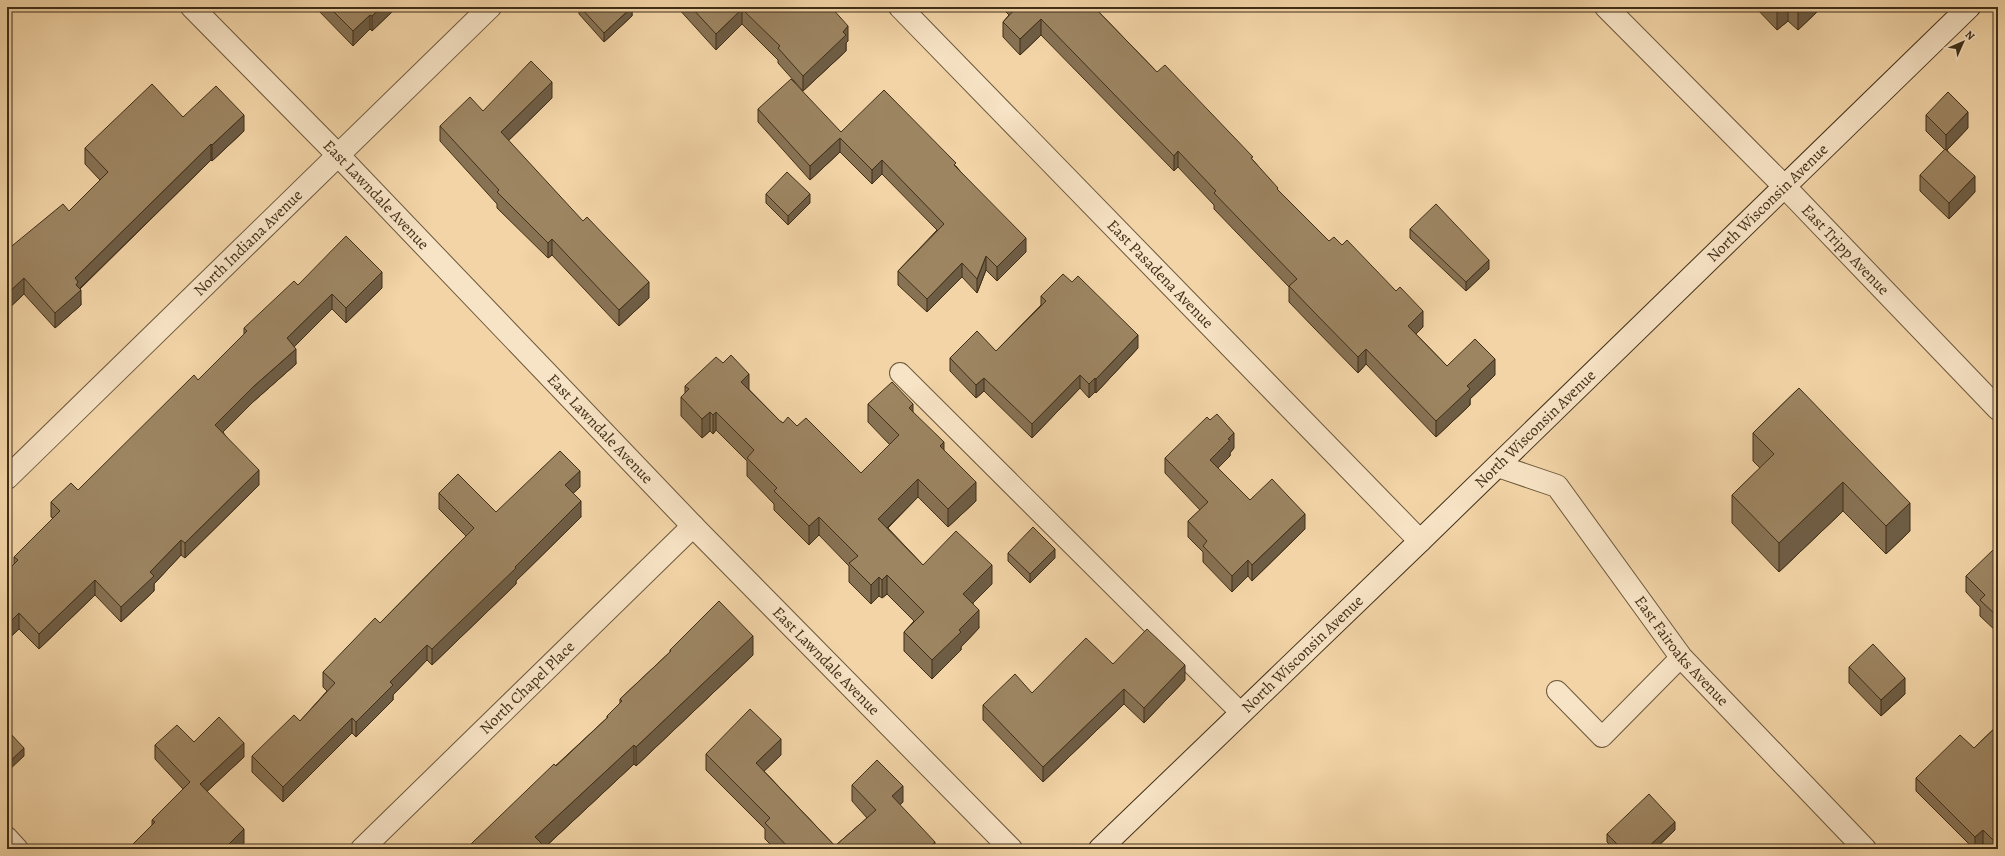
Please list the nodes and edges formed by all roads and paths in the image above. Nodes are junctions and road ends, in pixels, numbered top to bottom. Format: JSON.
{"nodes":[{"id":1,"x":192,"y":7,"type":"edge"},
{"id":2,"x":490,"y":7,"type":"edge"},
{"id":3,"x":900,"y":7,"type":"edge"},
{"id":4,"x":1606,"y":7,"type":"edge"},
{"id":5,"x":1969,"y":7,"type":"edge"},
{"id":6,"x":339,"y":156,"type":"junction"},
{"id":7,"x":1784,"y":186,"type":"junction"},
{"id":8,"x":900,"y":372,"type":"dead end"},
{"id":9,"x":1998,"y":409,"type":"edge"},
{"id":10,"x":1498,"y":466,"type":"junction"},
{"id":11,"x":7,"y":478,"type":"edge"},
{"id":12,"x":693,"y":526,"type":"junction"},
{"id":13,"x":1420,"y":542,"type":"junction"},
{"id":14,"x":1681,"y":657,"type":"junction"},
{"id":15,"x":1557,"y":691,"type":"dead end"},
{"id":16,"x":1241,"y":714,"type":"junction"},
{"id":17,"x":7,"y":837,"type":"edge"},
{"id":18,"x":18,"y":849,"type":"edge"},
{"id":19,"x":362,"y":849,"type":"edge"},
{"id":20,"x":1011,"y":849,"type":"edge"},
{"id":21,"x":1100,"y":849,"type":"edge"},
{"id":22,"x":1865,"y":849,"type":"edge"}],
"edges":[{"from":1,"to":6,"type":"street","name":"East Lawndale Avenue"},
{"from":2,"to":6,"type":"street","name":"North Indiana Avenue"},
{"from":3,"to":13,"type":"street","name":"East Pasadena Avenue"},
{"from":4,"to":7,"type":"street","name":"East Tripp Avenue"},
{"from":5,"to":7,"type":"street","name":"North Wisconsin Avenue"},
{"from":6,"to":11,"type":"street","name":"North Indiana Avenue"},
{"from":6,"to":12,"type":"street","name":"East Lawndale Avenue"},
{"from":7,"to":9,"type":"street","name":"East Tripp Avenue"},
{"from":7,"to":10,"type":"street","name":"North Wisconsin Avenue"},
{"from":8,"to":16,"type":"lane"},
{"from":10,"to":13,"type":"street","name":"North Wisconsin Avenue"},
{"from":10,"to":14,"type":"street","name":"East Fairoaks Avenue"},
{"from":12,"to":19,"type":"street","name":"North Chapel Place"},
{"from":12,"to":20,"type":"street","name":"East Lawndale Avenue"},
{"from":13,"to":16,"type":"street","name":"North Wisconsin Avenue"},
{"from":14,"to":15,"type":"lane"},
{"from":14,"to":22,"type":"street","name":"East Fairoaks Avenue"},
{"from":16,"to":21,"type":"street","name":"North Wisconsin Avenue"},
{"from":17,"to":18,"type":"lane"}]}
